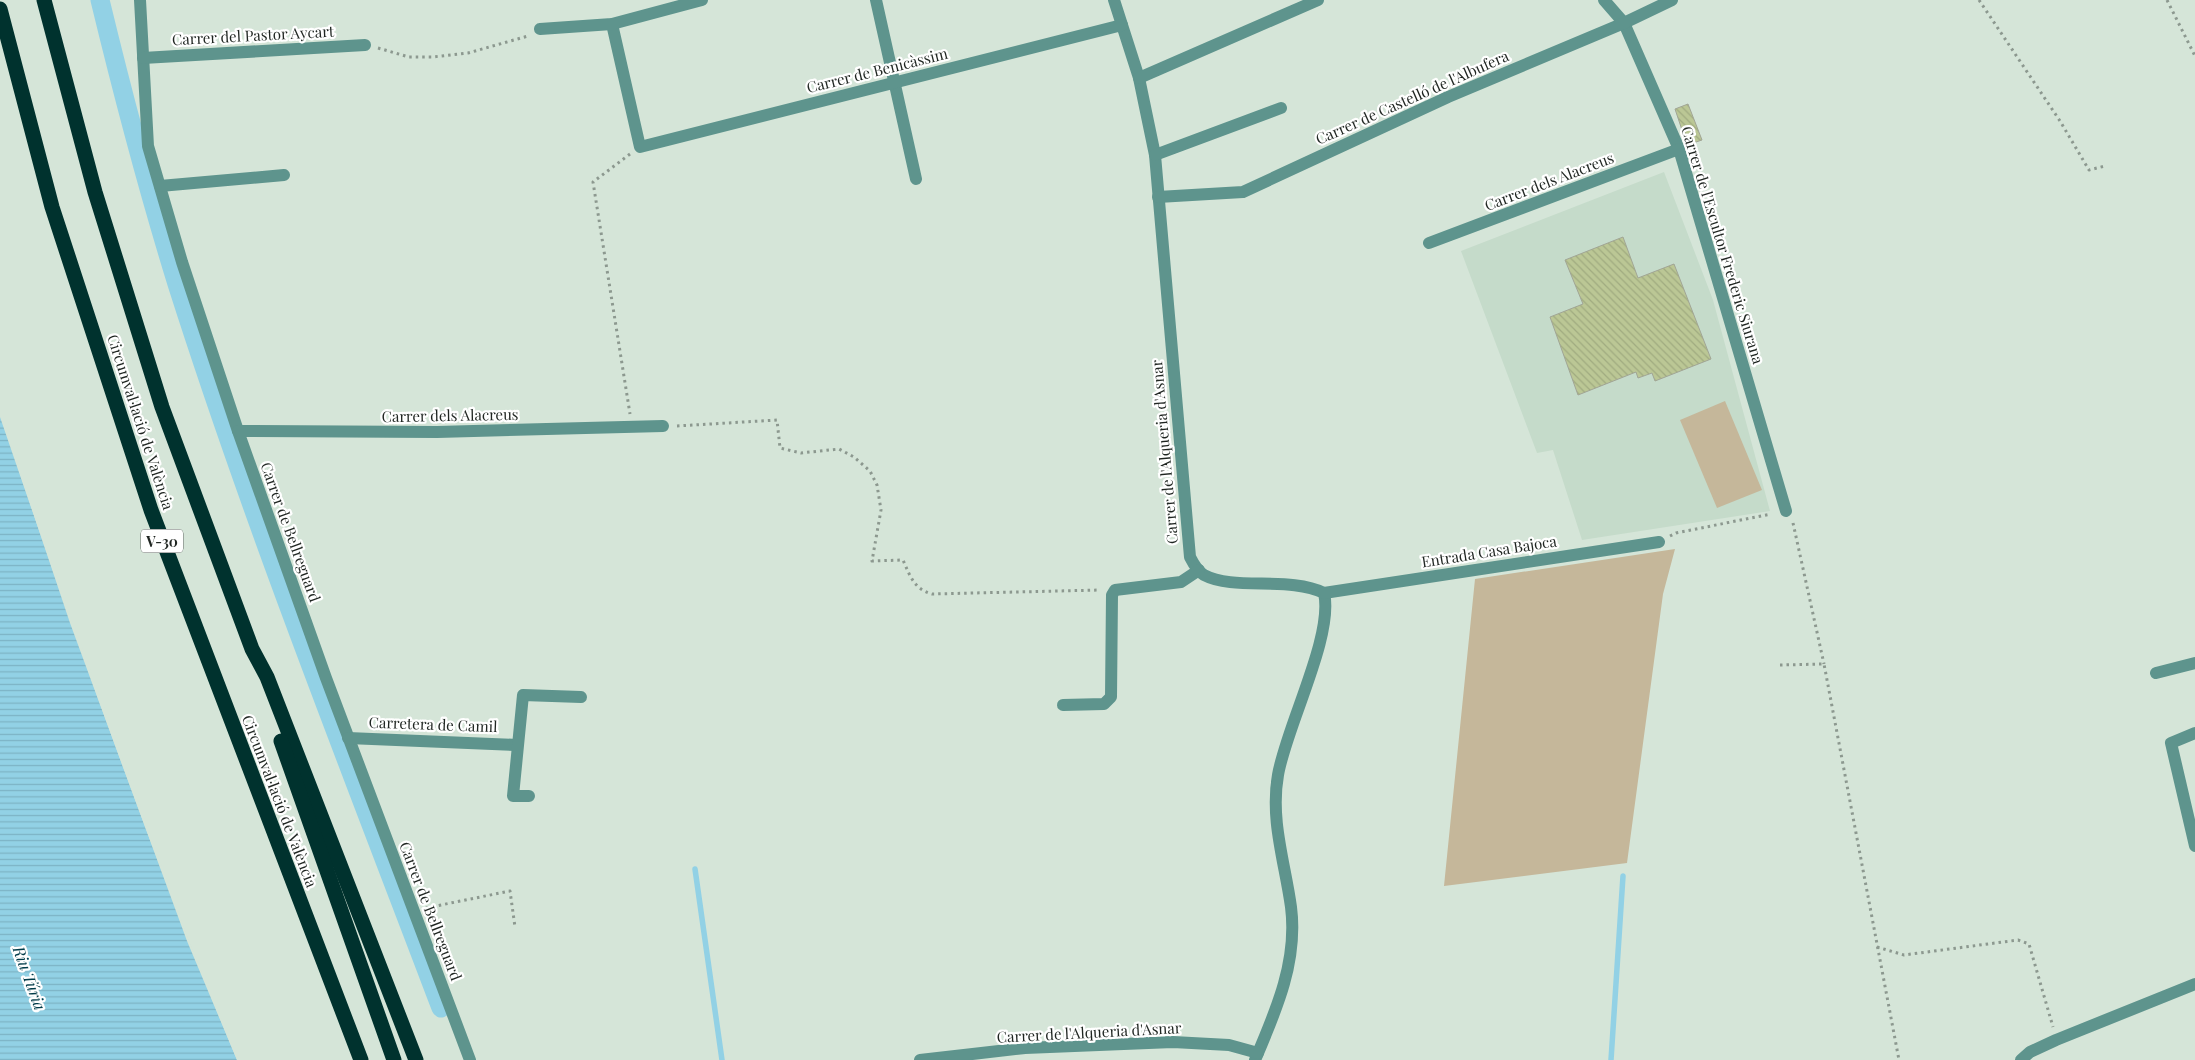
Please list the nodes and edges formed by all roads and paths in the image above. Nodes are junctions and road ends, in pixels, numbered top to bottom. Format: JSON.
{"nodes":[{"id":1,"x":44,"y":0,"type":"edge"},
{"id":2,"x":140,"y":0,"type":"edge"},
{"id":3,"x":702,"y":0,"type":"edge"},
{"id":4,"x":876,"y":0,"type":"edge"},
{"id":5,"x":1114,"y":0,"type":"edge"},
{"id":6,"x":1318,"y":0,"type":"edge"},
{"id":7,"x":1604,"y":0,"type":"edge"},
{"id":8,"x":1672,"y":0,"type":"edge"},
{"id":9,"x":1979,"y":0,"type":"edge"},
{"id":10,"x":2167,"y":0,"type":"edge"},
{"id":11,"x":0,"y":9,"type":"edge"},
{"id":12,"x":1624,"y":23,"type":"junction"},
{"id":13,"x":612,"y":24,"type":"junction"},
{"id":14,"x":1122,"y":26,"type":"junction"},
{"id":15,"x":540,"y":29,"type":"joint"},
{"id":16,"x":365,"y":45,"type":"joint"},
{"id":17,"x":2195,"y":56,"type":"edge"},
{"id":18,"x":143,"y":58,"type":"junction"},
{"id":19,"x":1139,"y":78,"type":"junction"},
{"id":20,"x":896,"y":82,"type":"junction"},
{"id":21,"x":1281,"y":108,"type":"dead end"},
{"id":22,"x":640,"y":146,"type":"junction"},
{"id":23,"x":1679,"y":149,"type":"junction"},
{"id":24,"x":1155,"y":155,"type":"junction"},
{"id":25,"x":2106,"y":166,"type":"dead end"},
{"id":26,"x":284,"y":175,"type":"dead end"},
{"id":27,"x":916,"y":179,"type":"dead end"},
{"id":28,"x":160,"y":186,"type":"junction"},
{"id":29,"x":1158,"y":196,"type":"junction"},
{"id":30,"x":1430,"y":243,"type":"dead end"},
{"id":31,"x":664,"y":426,"type":"joint"},
{"id":32,"x":632,"y":427,"type":"junction"},
{"id":33,"x":238,"y":431,"type":"junction"},
{"id":34,"x":1786,"y":511,"type":"junction"},
{"id":35,"x":1659,"y":542,"type":"joint"},
{"id":36,"x":1199,"y":570,"type":"junction"},
{"id":37,"x":1115,"y":590,"type":"junction"},
{"id":38,"x":1324,"y":593,"type":"junction"},
{"id":39,"x":252,"y":648,"type":"junction"},
{"id":40,"x":2195,"y":663,"type":"edge"},
{"id":41,"x":1824,"y":664,"type":"junction"},
{"id":42,"x":1780,"y":665,"type":"dead end"},
{"id":43,"x":2156,"y":673,"type":"dead end"},
{"id":44,"x":581,"y":697,"type":"dead end"},
{"id":45,"x":1063,"y":705,"type":"dead end"},
{"id":46,"x":2195,"y":733,"type":"edge"},
{"id":47,"x":348,"y":738,"type":"junction"},
{"id":48,"x":517,"y":744,"type":"junction"},
{"id":49,"x":529,"y":796,"type":"dead end"},
{"id":50,"x":2195,"y":846,"type":"edge"},
{"id":51,"x":413,"y":911,"type":"junction"},
{"id":52,"x":515,"y":927,"type":"dead end"},
{"id":53,"x":1877,"y":947,"type":"junction"},
{"id":54,"x":2195,"y":984,"type":"edge"},
{"id":55,"x":2056,"y":1040,"type":"junction"},
{"id":56,"x":1256,"y":1057,"type":"edge"},
{"id":57,"x":361,"y":1060,"type":"edge"},
{"id":58,"x":394,"y":1060,"type":"edge"},
{"id":59,"x":416,"y":1060,"type":"edge"},
{"id":60,"x":470,"y":1060,"type":"edge"},
{"id":61,"x":920,"y":1060,"type":"edge"},
{"id":62,"x":1899,"y":1060,"type":"edge"},
{"id":63,"x":2021,"y":1060,"type":"edge"}],
"edges":[{"from":1,"to":39,"type":"highway","name":"Circumval·lació de València","number":"V-30"},
{"from":2,"to":18,"type":"street","name":"Carrer de Bellreguard"},
{"from":3,"to":13,"type":"street"},
{"from":4,"to":20,"type":"street"},
{"from":5,"to":14,"type":"street","name":"Carrer de l'Alqueria d'Asnar"},
{"from":6,"to":19,"type":"street"},
{"from":7,"to":12,"type":"street","name":"Carrer de l'Escultor Frederic Siurana"},
{"from":8,"to":12,"type":"street","name":"Carrer de Castelló de l'Albufera"},
{"from":9,"to":25,"type":"path"},
{"from":10,"to":17,"type":"path"},
{"from":11,"to":57,"type":"highway","name":"Circumval·lació de València","number":"V-30"},
{"from":12,"to":23,"type":"street","name":"Carrer de l'Escultor Frederic Siurana"},
{"from":12,"to":29,"type":"street","name":"Carrer de Castelló de l'Albufera"},
{"from":13,"to":15,"type":"street"},
{"from":13,"to":22,"type":"street"},
{"from":14,"to":19,"type":"street","name":"Carrer de l'Alqueria d'Asnar"},
{"from":14,"to":20,"type":"street","name":"Carrer de Benicàssim"},
{"from":15,"to":16,"type":"path"},
{"from":16,"to":18,"type":"street","name":"Carrer del Pastor Aycart"},
{"from":18,"to":28,"type":"street","name":"Carrer de Bellreguard"},
{"from":19,"to":24,"type":"street","name":"Carrer de l'Alqueria d'Asnar"},
{"from":20,"to":22,"type":"street","name":"Carrer de Benicàssim"},
{"from":20,"to":27,"type":"street"},
{"from":21,"to":24,"type":"street"},
{"from":22,"to":32,"type":"path"},
{"from":23,"to":30,"type":"street","name":"Carrer dels Alacreus"},
{"from":23,"to":34,"type":"street","name":"Carrer de l'Escultor Frederic Siurana"},
{"from":24,"to":29,"type":"street","name":"Carrer de l'Alqueria d'Asnar"},
{"from":26,"to":28,"type":"street"},
{"from":28,"to":33,"type":"street","name":"Carrer de Bellreguard"},
{"from":29,"to":36,"type":"street","name":"Carrer de l'Alqueria d'Asnar"},
{"from":31,"to":32,"type":"street","name":"Carrer dels Alacreus"},
{"from":31,"to":37,"type":"path"},
{"from":32,"to":33,"type":"street","name":"Carrer dels Alacreus"},
{"from":33,"to":47,"type":"street","name":"Carrer de Bellreguard"},
{"from":34,"to":35,"type":"path"},
{"from":34,"to":41,"type":"path"},
{"from":35,"to":38,"type":"street","name":"Entrada Casa Bajoca"},
{"from":36,"to":37,"type":"street"},
{"from":36,"to":38,"type":"street"},
{"from":37,"to":45,"type":"street"},
{"from":38,"to":56,"type":"street","name":"Carrer de l'Alqueria d'Asnar"},
{"from":39,"to":58,"type":"highway","name":"Circumval·lació de València","number":"V-30"},
{"from":39,"to":59,"type":"highway"},
{"from":40,"to":43,"type":"street"},
{"from":41,"to":42,"type":"path"},
{"from":41,"to":53,"type":"path"},
{"from":44,"to":48,"type":"street","name":"Carretera de Camil"},
{"from":46,"to":50,"type":"street"},
{"from":47,"to":48,"type":"street","name":"Carretera de Camil"},
{"from":47,"to":51,"type":"street","name":"Carrer de Bellreguard"},
{"from":48,"to":49,"type":"street","name":"Carretera de Camil"},
{"from":51,"to":52,"type":"path"},
{"from":51,"to":60,"type":"street","name":"Carrer de Bellreguard"},
{"from":53,"to":55,"type":"path"},
{"from":53,"to":62,"type":"path"},
{"from":54,"to":55,"type":"street"},
{"from":55,"to":63,"type":"street"},
{"from":56,"to":61,"type":"street","name":"Carrer de l'Alqueria d'Asnar"}]}
